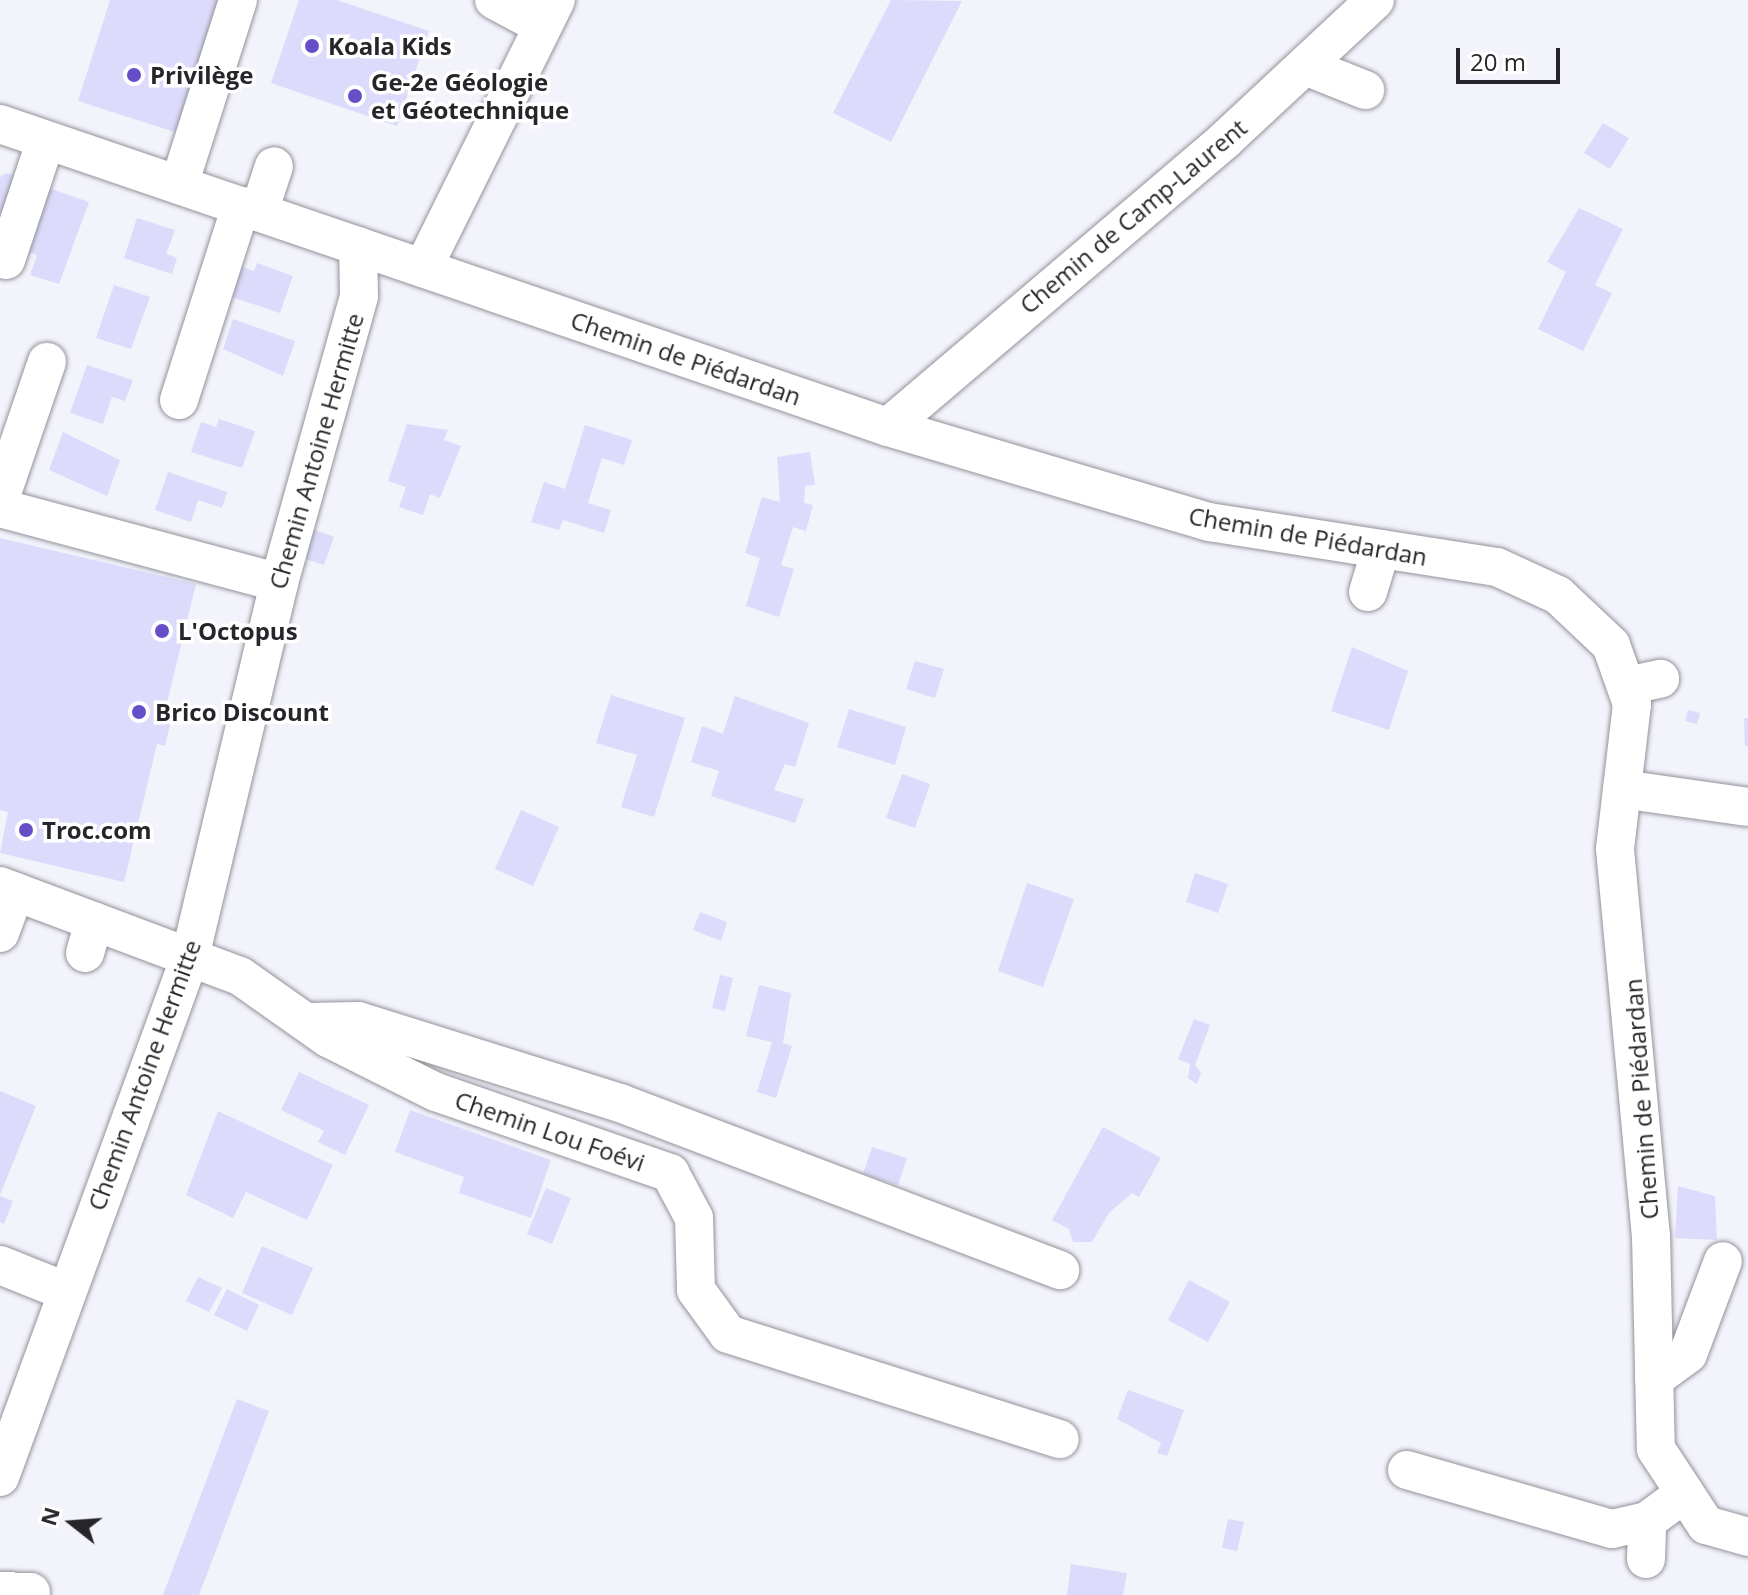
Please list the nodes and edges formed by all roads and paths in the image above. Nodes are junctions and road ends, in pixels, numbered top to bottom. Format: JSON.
{"nodes":[{"id":1,"x":238,"y":0,"type":"edge"},
{"id":2,"x":494,"y":0,"type":"edge"},
{"id":3,"x":1375,"y":0,"type":"edge"},
{"id":4,"x":550,"y":13,"type":"edge"},
{"id":5,"x":1305,"y":66,"type":"junction"},
{"id":6,"x":1365,"y":90,"type":"dead end"},
{"id":7,"x":0,"y":124,"type":"edge"},
{"id":8,"x":46,"y":140,"type":"junction"},
{"id":9,"x":274,"y":166,"type":"dead end"},
{"id":10,"x":179,"y":185,"type":"junction"},
{"id":11,"x":250,"y":209,"type":"junction"},
{"id":12,"x":358,"y":246,"type":"junction"},
{"id":13,"x":6,"y":260,"type":"dead end"},
{"id":14,"x":423,"y":268,"type":"junction"},
{"id":15,"x":47,"y":362,"type":"dead end"},
{"id":16,"x":179,"y":400,"type":"dead end"},
{"id":17,"x":888,"y":427,"type":"junction"},
{"id":18,"x":15,"y":505,"type":"edge"},
{"id":19,"x":1381,"y":549,"type":"junction"},
{"id":20,"x":279,"y":583,"type":"junction"},
{"id":21,"x":1368,"y":592,"type":"dead end"},
{"id":22,"x":1622,"y":789,"type":"junction"},
{"id":23,"x":1748,"y":807,"type":"edge"},
{"id":24,"x":8,"y":889,"type":"edge"},
{"id":25,"x":0,"y":933,"type":"edge"},
{"id":26,"x":190,"y":957,"type":"junction"},
{"id":27,"x":306,"y":1022,"type":"junction"},
{"id":28,"x":1723,"y":1261,"type":"dead end"},
{"id":29,"x":0,"y":1265,"type":"edge"},
{"id":30,"x":1060,"y":1270,"type":"dead end"},
{"id":31,"x":65,"y":1291,"type":"junction"},
{"id":32,"x":1654,"y":1379,"type":"junction"},
{"id":33,"x":1060,"y":1439,"type":"dead end"},
{"id":34,"x":1407,"y":1470,"type":"dead end"},
{"id":35,"x":0,"y":1477,"type":"edge"},
{"id":36,"x":1685,"y":1493,"type":"junction"},
{"id":37,"x":1647,"y":1521,"type":"junction"},
{"id":38,"x":1748,"y":1537,"type":"edge"},
{"id":39,"x":1646,"y":1559,"type":"dead end"}],
"edges":[{"from":1,"to":10,"type":"street"},
{"from":2,"to":4,"type":"street"},
{"from":3,"to":5,"type":"street","name":"Chemin de Camp-Laurent"},
{"from":4,"to":14,"type":"street"},
{"from":5,"to":6,"type":"street"},
{"from":5,"to":17,"type":"street","name":"Chemin de Camp-Laurent"},
{"from":7,"to":8,"type":"street","name":"Chemin de Piédardan"},
{"from":8,"to":10,"type":"street","name":"Chemin de Piédardan"},
{"from":8,"to":13,"type":"street"},
{"from":9,"to":11,"type":"street"},
{"from":10,"to":11,"type":"street","name":"Chemin de Piédardan"},
{"from":11,"to":12,"type":"street","name":"Chemin de Piédardan"},
{"from":11,"to":16,"type":"street"},
{"from":12,"to":14,"type":"street","name":"Chemin de Piédardan"},
{"from":12,"to":20,"type":"street","name":"Chemin Antoine Hermitte"},
{"from":14,"to":17,"type":"street","name":"Chemin de Piédardan"},
{"from":15,"to":18,"type":"street"},
{"from":17,"to":19,"type":"street","name":"Chemin de Piédardan"},
{"from":18,"to":20,"type":"street"},
{"from":19,"to":21,"type":"street"},
{"from":19,"to":22,"type":"street","name":"Chemin de Piédardan"},
{"from":20,"to":26,"type":"street","name":"Chemin Antoine Hermitte"},
{"from":22,"to":23,"type":"street"},
{"from":22,"to":32,"type":"street","name":"Chemin de Piédardan"},
{"from":24,"to":25,"type":"street"},
{"from":24,"to":26,"type":"street","name":"Chemin Lou Foévi"},
{"from":26,"to":27,"type":"street","name":"Chemin Lou Foévi"},
{"from":26,"to":31,"type":"street","name":"Chemin Antoine Hermitte"},
{"from":27,"to":30,"type":"street"},
{"from":27,"to":33,"type":"street","name":"Chemin Lou Foévi"},
{"from":28,"to":32,"type":"street"},
{"from":29,"to":31,"type":"street"},
{"from":31,"to":35,"type":"street","name":"Chemin Antoine Hermitte"},
{"from":32,"to":36,"type":"street","name":"Chemin de Piédardan"},
{"from":34,"to":37,"type":"street"},
{"from":36,"to":37,"type":"street"},
{"from":36,"to":38,"type":"street","name":"Chemin de Piédardan"},
{"from":37,"to":39,"type":"street"}]}
